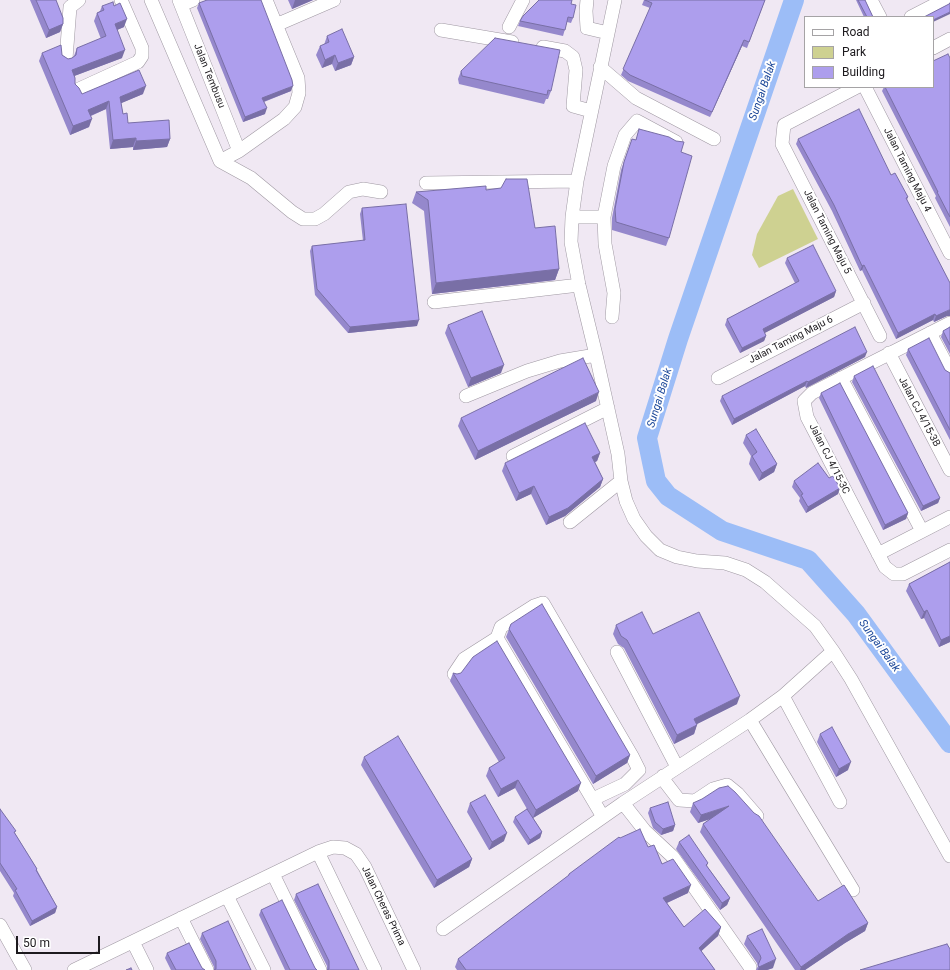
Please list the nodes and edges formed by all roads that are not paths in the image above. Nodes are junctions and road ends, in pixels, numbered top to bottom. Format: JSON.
{"nodes":[{"id":1,"x":79,"y":0,"type":"edge"},
{"id":2,"x":121,"y":0,"type":"edge"},
{"id":3,"x":151,"y":0,"type":"edge"},
{"id":4,"x":194,"y":0,"type":"edge"},
{"id":5,"x":266,"y":0,"type":"edge"},
{"id":6,"x":334,"y":0,"type":"edge"},
{"id":7,"x":523,"y":0,"type":"edge"},
{"id":8,"x":587,"y":0,"type":"edge"},
{"id":9,"x":614,"y":0,"type":"edge"},
{"id":10,"x":871,"y":0,"type":"edge"},
{"id":11,"x":944,"y":0,"type":"edge"},
{"id":12,"x":180,"y":3,"type":"edge"},
{"id":13,"x":879,"y":16,"type":"edge"},
{"id":14,"x":913,"y":16,"type":"edge"},
{"id":15,"x":276,"y":25,"type":"junction"},
{"id":16,"x":509,"y":28,"type":"dead end"},
{"id":17,"x":441,"y":30,"type":"dead end"},
{"id":18,"x":608,"y":33,"type":"junction"},
{"id":19,"x":950,"y":39,"type":"edge"},
{"id":20,"x":934,"y":47,"type":"edge"},
{"id":21,"x":66,"y":59,"type":"edge"},
{"id":22,"x":600,"y":68,"type":"junction"},
{"id":23,"x":855,"y":88,"type":"edge"},
{"id":24,"x":866,"y":88,"type":"edge"},
{"id":25,"x":79,"y":89,"type":"edge"},
{"id":26,"x":591,"y":111,"type":"junction"},
{"id":27,"x":714,"y":139,"type":"dead end"},
{"id":28,"x":676,"y":142,"type":"edge"},
{"id":29,"x":239,"y":151,"type":"junction"},
{"id":30,"x":220,"y":161,"type":"junction"},
{"id":31,"x":577,"y":181,"type":"junction"},
{"id":32,"x":426,"y":183,"type":"dead end"},
{"id":33,"x":381,"y":192,"type":"dead end"},
{"id":34,"x":572,"y":217,"type":"junction"},
{"id":35,"x":604,"y":217,"type":"junction"},
{"id":36,"x":950,"y":253,"type":"edge"},
{"id":37,"x":579,"y":285,"type":"junction"},
{"id":38,"x":434,"y":302,"type":"dead end"},
{"id":39,"x":864,"y":303,"type":"junction"},
{"id":40,"x":612,"y":317,"type":"dead end"},
{"id":41,"x":950,"y":323,"type":"edge"},
{"id":42,"x":930,"y":333,"type":"junction"},
{"id":43,"x":880,"y":336,"type":"dead end"},
{"id":44,"x":889,"y":354,"type":"junction"},
{"id":45,"x":596,"y":355,"type":"junction"},
{"id":46,"x":950,"y":371,"type":"edge"},
{"id":47,"x":718,"y":378,"type":"dead end"},
{"id":48,"x":841,"y":378,"type":"junction"},
{"id":49,"x":466,"y":396,"type":"dead end"},
{"id":50,"x":608,"y":408,"type":"junction"},
{"id":51,"x":512,"y":456,"type":"dead end"},
{"id":52,"x":950,"y":470,"type":"edge"},
{"id":53,"x":621,"y":481,"type":"junction"},
{"id":54,"x":950,"y":516,"type":"edge"},
{"id":55,"x":570,"y":522,"type":"dead end"},
{"id":56,"x":922,"y":531,"type":"junction"},
{"id":57,"x":950,"y":550,"type":"edge"},
{"id":58,"x":878,"y":554,"type":"junction"},
{"id":59,"x":497,"y":638,"type":"junction"},
{"id":60,"x":834,"y":651,"type":"junction"},
{"id":61,"x":617,"y":652,"type":"dead end"},
{"id":62,"x":454,"y":674,"type":"edge"},
{"id":63,"x":783,"y":696,"type":"junction"},
{"id":64,"x":750,"y":720,"type":"junction"},
{"id":65,"x":677,"y":767,"type":"junction"},
{"id":66,"x":664,"y":776,"type":"junction"},
{"id":67,"x":593,"y":799,"type":"junction"},
{"id":68,"x":840,"y":802,"type":"dead end"},
{"id":69,"x":623,"y":803,"type":"junction"},
{"id":70,"x":757,"y":816,"type":"edge"},
{"id":71,"x":603,"y":817,"type":"junction"},
{"id":72,"x":318,"y":852,"type":"junction"},
{"id":73,"x":950,"y":856,"type":"edge"},
{"id":74,"x":273,"y":874,"type":"junction"},
{"id":75,"x":853,"y":890,"type":"dead end"},
{"id":76,"x":228,"y":896,"type":"junction"},
{"id":77,"x":181,"y":918,"type":"junction"},
{"id":78,"x":0,"y":925,"type":"edge"},
{"id":79,"x":443,"y":929,"type":"dead end"},
{"id":80,"x":133,"y":942,"type":"junction"},
{"id":81,"x":750,"y":967,"type":"dead end"},
{"id":82,"x":25,"y":970,"type":"edge"},
{"id":83,"x":74,"y":970,"type":"edge"},
{"id":84,"x":147,"y":970,"type":"edge"},
{"id":85,"x":206,"y":970,"type":"edge"},
{"id":86,"x":264,"y":970,"type":"edge"},
{"id":87,"x":320,"y":970,"type":"edge"},
{"id":88,"x":375,"y":970,"type":"edge"},
{"id":89,"x":414,"y":970,"type":"edge"}],
"edges":[{"from":1,"to":21,"type":"street"},
{"from":2,"to":25,"type":"street"},
{"from":3,"to":30,"type":"street"},
{"from":4,"to":12,"type":"street"},
{"from":5,"to":15,"type":"street"},
{"from":6,"to":15,"type":"street"},
{"from":7,"to":16,"type":"street"},
{"from":8,"to":18,"type":"street"},
{"from":9,"to":18,"type":"street"},
{"from":10,"to":13,"type":"street"},
{"from":11,"to":14,"type":"street"},
{"from":12,"to":29,"type":"street","name":"Jalan Tembusu"},
{"from":15,"to":29,"type":"street"},
{"from":17,"to":26,"type":"street"},
{"from":18,"to":22,"type":"street"},
{"from":19,"to":20,"type":"street"},
{"from":22,"to":26,"type":"street"},
{"from":22,"to":27,"type":"street"},
{"from":23,"to":39,"type":"street","name":"Jalan Taming Maju 5"},
{"from":24,"to":36,"type":"street","name":"Jalan Taming Maju 4"},
{"from":26,"to":31,"type":"street"},
{"from":28,"to":35,"type":"street"},
{"from":29,"to":30,"type":"street"},
{"from":30,"to":33,"type":"street"},
{"from":31,"to":32,"type":"street"},
{"from":31,"to":34,"type":"street"},
{"from":34,"to":35,"type":"street"},
{"from":34,"to":37,"type":"street"},
{"from":35,"to":40,"type":"street"},
{"from":37,"to":38,"type":"street"},
{"from":37,"to":45,"type":"street"},
{"from":39,"to":43,"type":"street","name":"Jalan Taming Maju 5"},
{"from":39,"to":47,"type":"street","name":"Jalan Taming Maju 6"},
{"from":41,"to":42,"type":"street","name":"Jalan CJ 4/15-3C"},
{"from":42,"to":44,"type":"street","name":"Jalan CJ 4/15-3C"},
{"from":42,"to":46,"type":"street"},
{"from":44,"to":48,"type":"street","name":"Jalan CJ 4/15-3C"},
{"from":44,"to":52,"type":"street","name":"Jalan CJ 4/15-3B"},
{"from":45,"to":49,"type":"street"},
{"from":45,"to":50,"type":"street"},
{"from":48,"to":56,"type":"street"},
{"from":48,"to":58,"type":"street","name":"Jalan CJ 4/15-3C"},
{"from":50,"to":51,"type":"street"},
{"from":50,"to":53,"type":"street"},
{"from":53,"to":55,"type":"street"},
{"from":53,"to":60,"type":"street"},
{"from":54,"to":56,"type":"street"},
{"from":56,"to":58,"type":"street"},
{"from":57,"to":58,"type":"street","name":"Jalan CJ 4/15-3C"},
{"from":59,"to":62,"type":"street"},
{"from":59,"to":67,"type":"street"},
{"from":59,"to":67,"type":"street"},
{"from":60,"to":63,"type":"street"},
{"from":60,"to":73,"type":"street"},
{"from":61,"to":65,"type":"street"},
{"from":63,"to":64,"type":"street"},
{"from":63,"to":68,"type":"street"},
{"from":64,"to":65,"type":"street"},
{"from":64,"to":75,"type":"street"},
{"from":65,"to":66,"type":"street"},
{"from":66,"to":69,"type":"street"},
{"from":66,"to":70,"type":"street"},
{"from":67,"to":71,"type":"street"},
{"from":69,"to":71,"type":"street"},
{"from":69,"to":81,"type":"street"},
{"from":71,"to":79,"type":"street"},
{"from":72,"to":74,"type":"street"},
{"from":72,"to":88,"type":"street"},
{"from":72,"to":89,"type":"street","name":"Jalan Cheras Prima"},
{"from":74,"to":76,"type":"street"},
{"from":74,"to":87,"type":"street"},
{"from":76,"to":77,"type":"street"},
{"from":76,"to":86,"type":"street"},
{"from":77,"to":80,"type":"street"},
{"from":77,"to":85,"type":"street"},
{"from":78,"to":82,"type":"street"},
{"from":80,"to":83,"type":"street"},
{"from":80,"to":84,"type":"street"}]}
